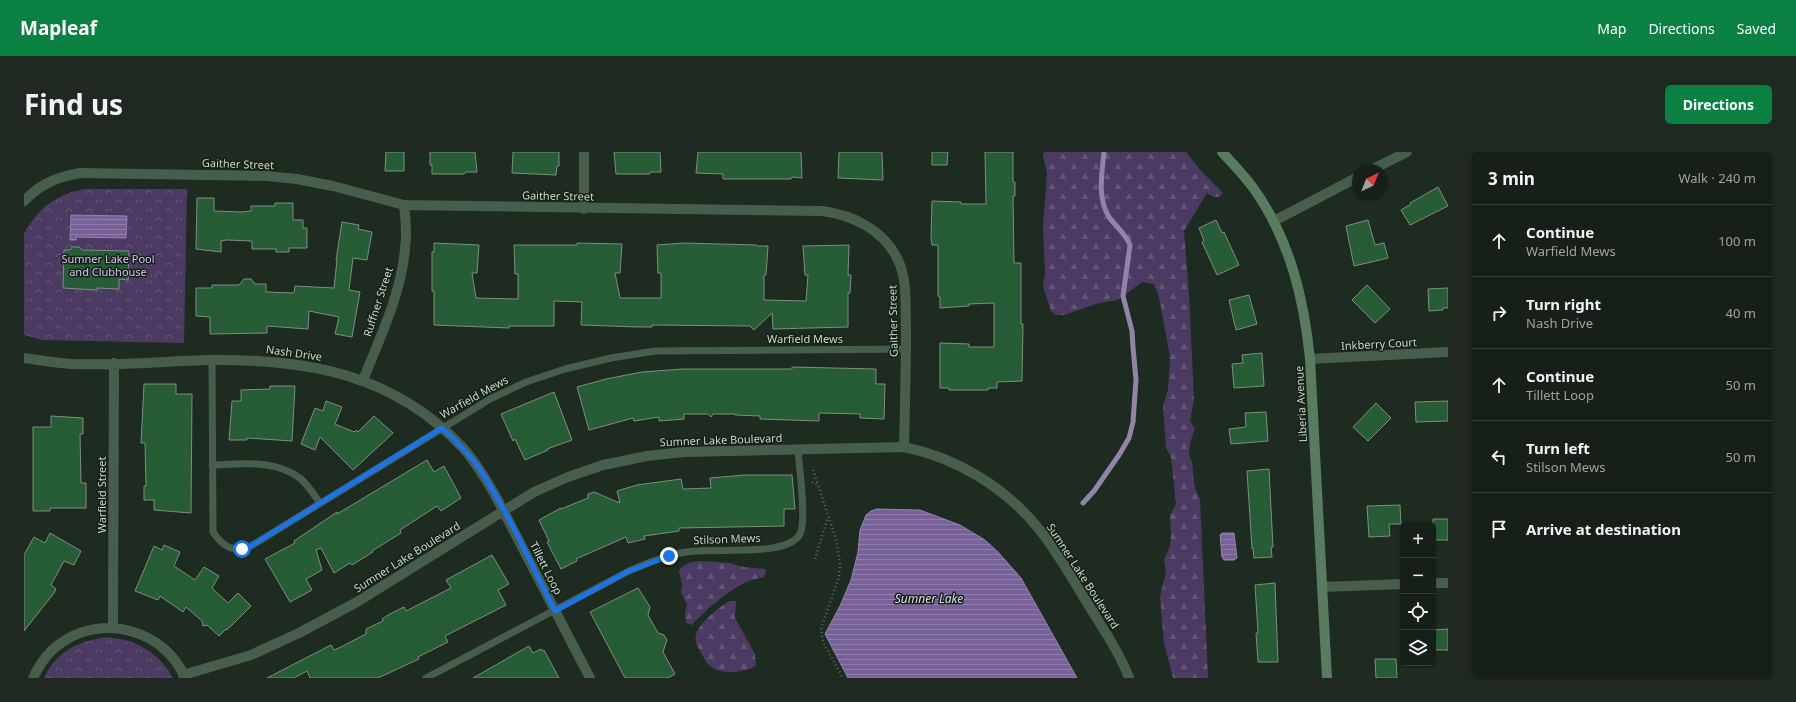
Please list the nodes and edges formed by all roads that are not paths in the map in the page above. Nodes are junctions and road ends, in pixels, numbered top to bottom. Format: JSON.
{"nodes":[{"id":1,"x":584,"y":152,"type":"edge"},
{"id":2,"x":1222,"y":152,"type":"edge"},
{"id":3,"x":1407,"y":152,"type":"edge"},
{"id":4,"x":1384,"y":164,"type":"edge"},
{"id":5,"x":1352,"y":180,"type":"edge"},
{"id":6,"x":24,"y":202,"type":"edge"},
{"id":7,"x":404,"y":205,"type":"junction"},
{"id":8,"x":584,"y":209,"type":"junction"},
{"id":9,"x":1274,"y":221,"type":"junction"},
{"id":10,"x":906,"y":349,"type":"junction"},
{"id":11,"x":1448,"y":352,"type":"edge"},
{"id":12,"x":24,"y":358,"type":"edge"},
{"id":13,"x":1310,"y":359,"type":"junction"},
{"id":14,"x":212,"y":360,"type":"junction"},
{"id":15,"x":114,"y":363,"type":"junction"},
{"id":16,"x":363,"y":380,"type":"junction"},
{"id":17,"x":442,"y":428,"type":"junction"},
{"id":18,"x":904,"y":447,"type":"junction"},
{"id":19,"x":798,"y":449,"type":"junction"},
{"id":20,"x":212,"y":464,"type":"junction"},
{"id":21,"x":320,"y":503,"type":"junction"},
{"id":22,"x":503,"y":511,"type":"junction"},
{"id":23,"x":1436,"y":583,"type":"edge"},
{"id":24,"x":1448,"y":583,"type":"edge"},
{"id":25,"x":1400,"y":584,"type":"edge"},
{"id":26,"x":1323,"y":587,"type":"junction"},
{"id":27,"x":555,"y":611,"type":"junction"},
{"id":28,"x":113,"y":628,"type":"junction"},
{"id":29,"x":184,"y":676,"type":"edge"},
{"id":30,"x":33,"y":678,"type":"edge"},
{"id":31,"x":426,"y":678,"type":"edge"},
{"id":32,"x":590,"y":678,"type":"edge"},
{"id":33,"x":1129,"y":678,"type":"edge"},
{"id":34,"x":1327,"y":678,"type":"edge"}],
"edges":[{"from":1,"to":8,"type":"street"},
{"from":2,"to":9,"type":"main road","name":"Liberia Avenue"},
{"from":3,"to":4,"type":"street"},
{"from":5,"to":9,"type":"street"},
{"from":6,"to":7,"type":"street","name":"Gaither Street"},
{"from":7,"to":8,"type":"street","name":"Gaither Street"},
{"from":7,"to":16,"type":"street","name":"Ruffner Street"},
{"from":8,"to":10,"type":"street","name":"Gaither Street"},
{"from":9,"to":13,"type":"main road","name":"Liberia Avenue"},
{"from":10,"to":17,"type":"lane","name":"Warfield Mews"},
{"from":10,"to":18,"type":"street","name":"Gaither Street"},
{"from":11,"to":13,"type":"street","name":"Inkberry Court"},
{"from":12,"to":15,"type":"street","name":"Nash Drive"},
{"from":13,"to":26,"type":"main road","name":"Liberia Avenue"},
{"from":14,"to":15,"type":"street","name":"Nash Drive"},
{"from":14,"to":16,"type":"street","name":"Nash Drive"},
{"from":14,"to":20,"type":"lane","name":"Warfield Mews"},
{"from":15,"to":28,"type":"street","name":"Warfield Street"},
{"from":16,"to":17,"type":"street","name":"Nash Drive"},
{"from":17,"to":21,"type":"lane","name":"Warfield Mews"},
{"from":17,"to":22,"type":"street","name":"Nash Drive"},
{"from":18,"to":19,"type":"street","name":"Sumner Lake Boulevard"},
{"from":18,"to":33,"type":"street","name":"Sumner Lake Boulevard"},
{"from":19,"to":22,"type":"street","name":"Sumner Lake Boulevard"},
{"from":19,"to":27,"type":"lane","name":"Stilson Mews"},
{"from":20,"to":21,"type":"lane"},
{"from":20,"to":21,"type":"lane","name":"Warfield Mews"},
{"from":22,"to":27,"type":"street","name":"Tillett Loop"},
{"from":22,"to":29,"type":"street","name":"Sumner Lake Boulevard"},
{"from":23,"to":24,"type":"street"},
{"from":25,"to":26,"type":"street"},
{"from":26,"to":34,"type":"main road","name":"Liberia Avenue"},
{"from":27,"to":31,"type":"lane","name":"Stilson Mews"},
{"from":27,"to":32,"type":"street","name":"Tillett Loop"},
{"from":28,"to":29,"type":"street"},
{"from":28,"to":30,"type":"street"}]}
